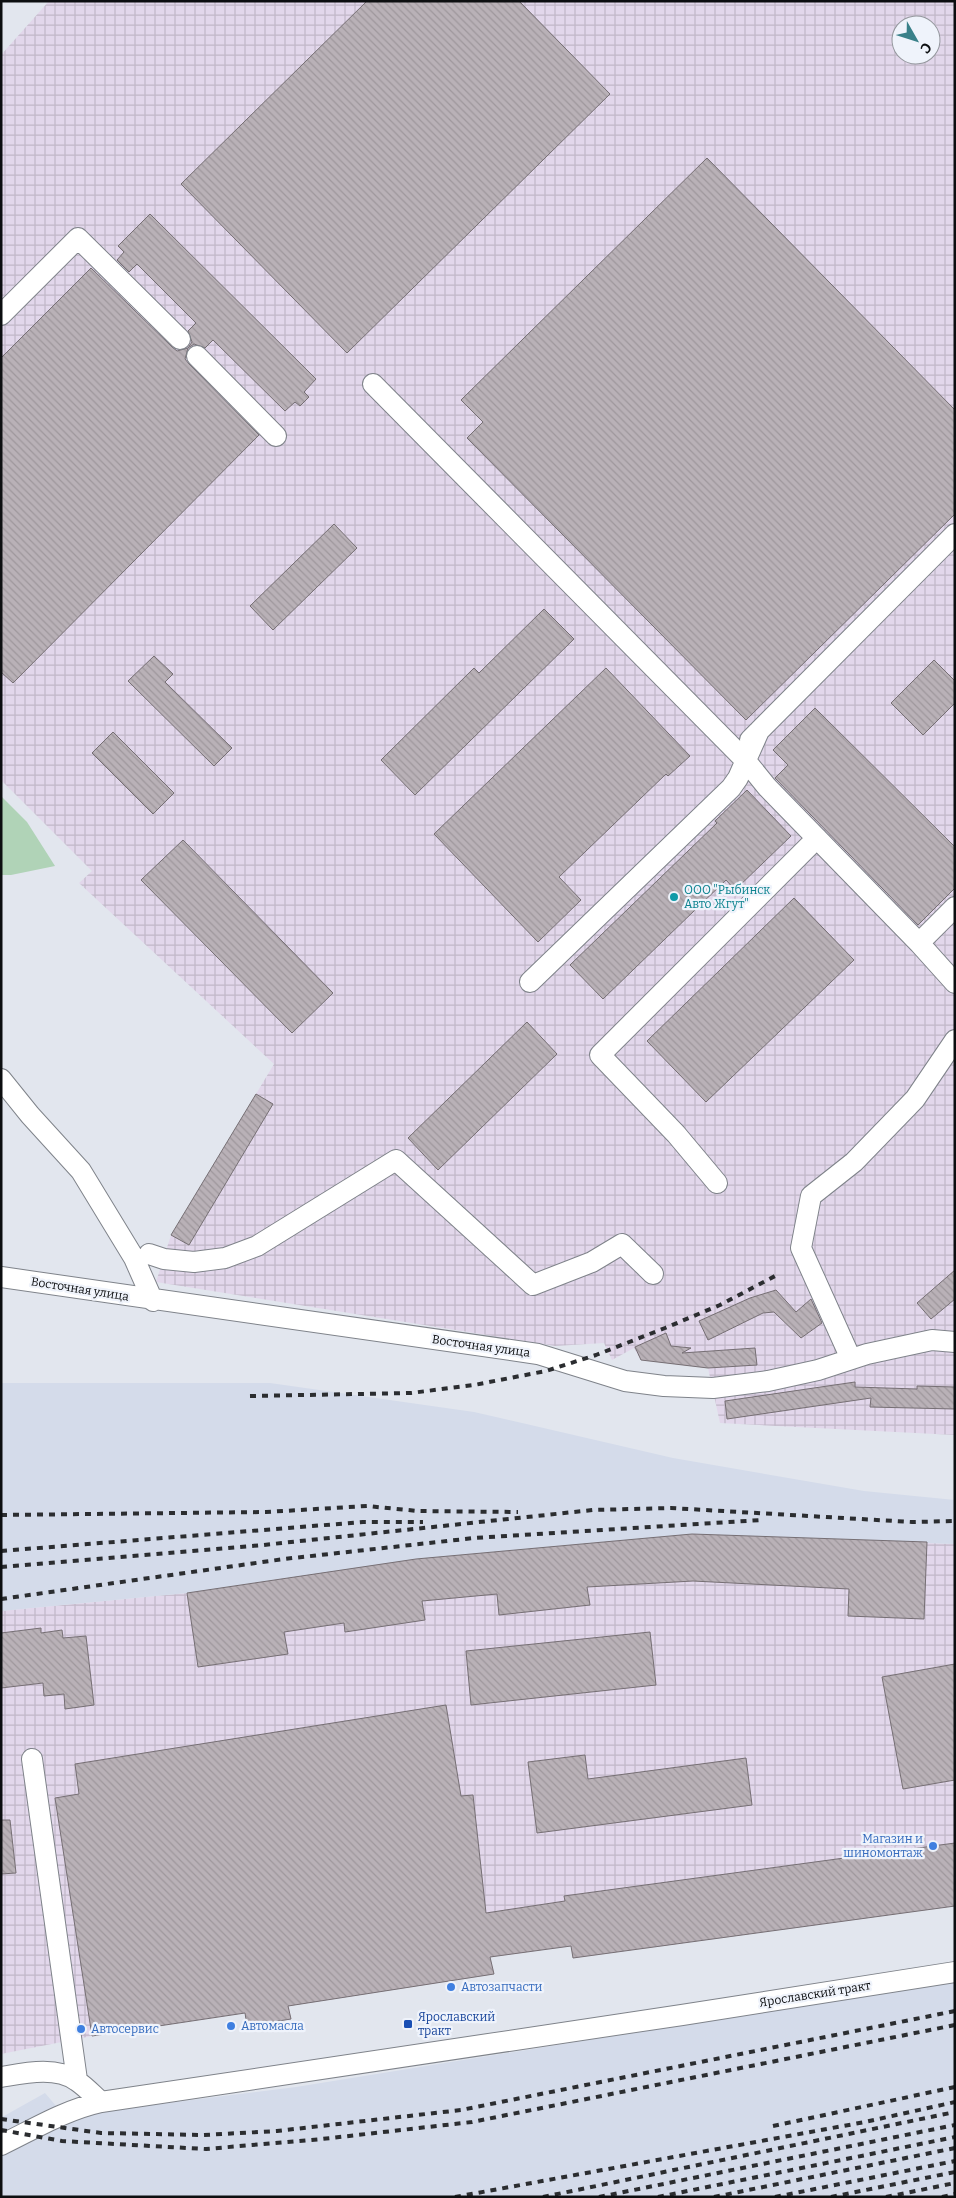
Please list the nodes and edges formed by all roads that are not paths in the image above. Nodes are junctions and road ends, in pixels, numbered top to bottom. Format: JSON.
{"nodes":[{"id":1,"x":1,"y":315,"type":"edge"},
{"id":2,"x":180,"y":340,"type":"dead end"},
{"id":3,"x":197,"y":356,"type":"dead end"},
{"id":4,"x":373,"y":384,"type":"dead end"},
{"id":5,"x":276,"y":436,"type":"dead end"},
{"id":6,"x":955,"y":534,"type":"edge"},
{"id":7,"x":742,"y":756,"type":"junction"},
{"id":8,"x":818,"y":838,"type":"junction"},
{"id":9,"x":955,"y":908,"type":"edge"},
{"id":10,"x":919,"y":943,"type":"junction"},
{"id":11,"x":530,"y":982,"type":"dead end"},
{"id":12,"x":955,"y":983,"type":"edge"},
{"id":13,"x":955,"y":1040,"type":"edge"},
{"id":14,"x":1,"y":1079,"type":"edge"},
{"id":15,"x":717,"y":1183,"type":"dead end"},
{"id":16,"x":149,"y":1254,"type":"dead end"},
{"id":17,"x":653,"y":1274,"type":"dead end"},
{"id":18,"x":1,"y":1277,"type":"edge"},
{"id":19,"x":153,"y":1300,"type":"junction"},
{"id":20,"x":955,"y":1342,"type":"edge"},
{"id":21,"x":851,"y":1359,"type":"junction"},
{"id":22,"x":32,"y":1759,"type":"dead end"},
{"id":23,"x":955,"y":1972,"type":"edge"},
{"id":24,"x":1,"y":2077,"type":"edge"},
{"id":25,"x":77,"y":2080,"type":"junction"},
{"id":26,"x":101,"y":2102,"type":"junction"},
{"id":27,"x":1,"y":2145,"type":"edge"}],
"edges":[{"from":1,"to":2,"type":"street"},
{"from":3,"to":5,"type":"street"},
{"from":4,"to":7,"type":"street"},
{"from":6,"to":7,"type":"street"},
{"from":7,"to":8,"type":"street"},
{"from":7,"to":11,"type":"street"},
{"from":8,"to":10,"type":"street"},
{"from":8,"to":15,"type":"street"},
{"from":9,"to":10,"type":"street"},
{"from":10,"to":12,"type":"street"},
{"from":13,"to":21,"type":"street"},
{"from":14,"to":19,"type":"street"},
{"from":16,"to":17,"type":"street"},
{"from":18,"to":19,"type":"street","name":"Восточная улица"},
{"from":19,"to":21,"type":"street","name":"Восточная улица"},
{"from":20,"to":21,"type":"street","name":"Восточная улица"},
{"from":22,"to":25,"type":"street"},
{"from":23,"to":26,"type":"street","name":"Ярославский тракт"},
{"from":24,"to":25,"type":"street"},
{"from":25,"to":26,"type":"street"},
{"from":26,"to":27,"type":"street","name":"Ярославский тракт"}]}
